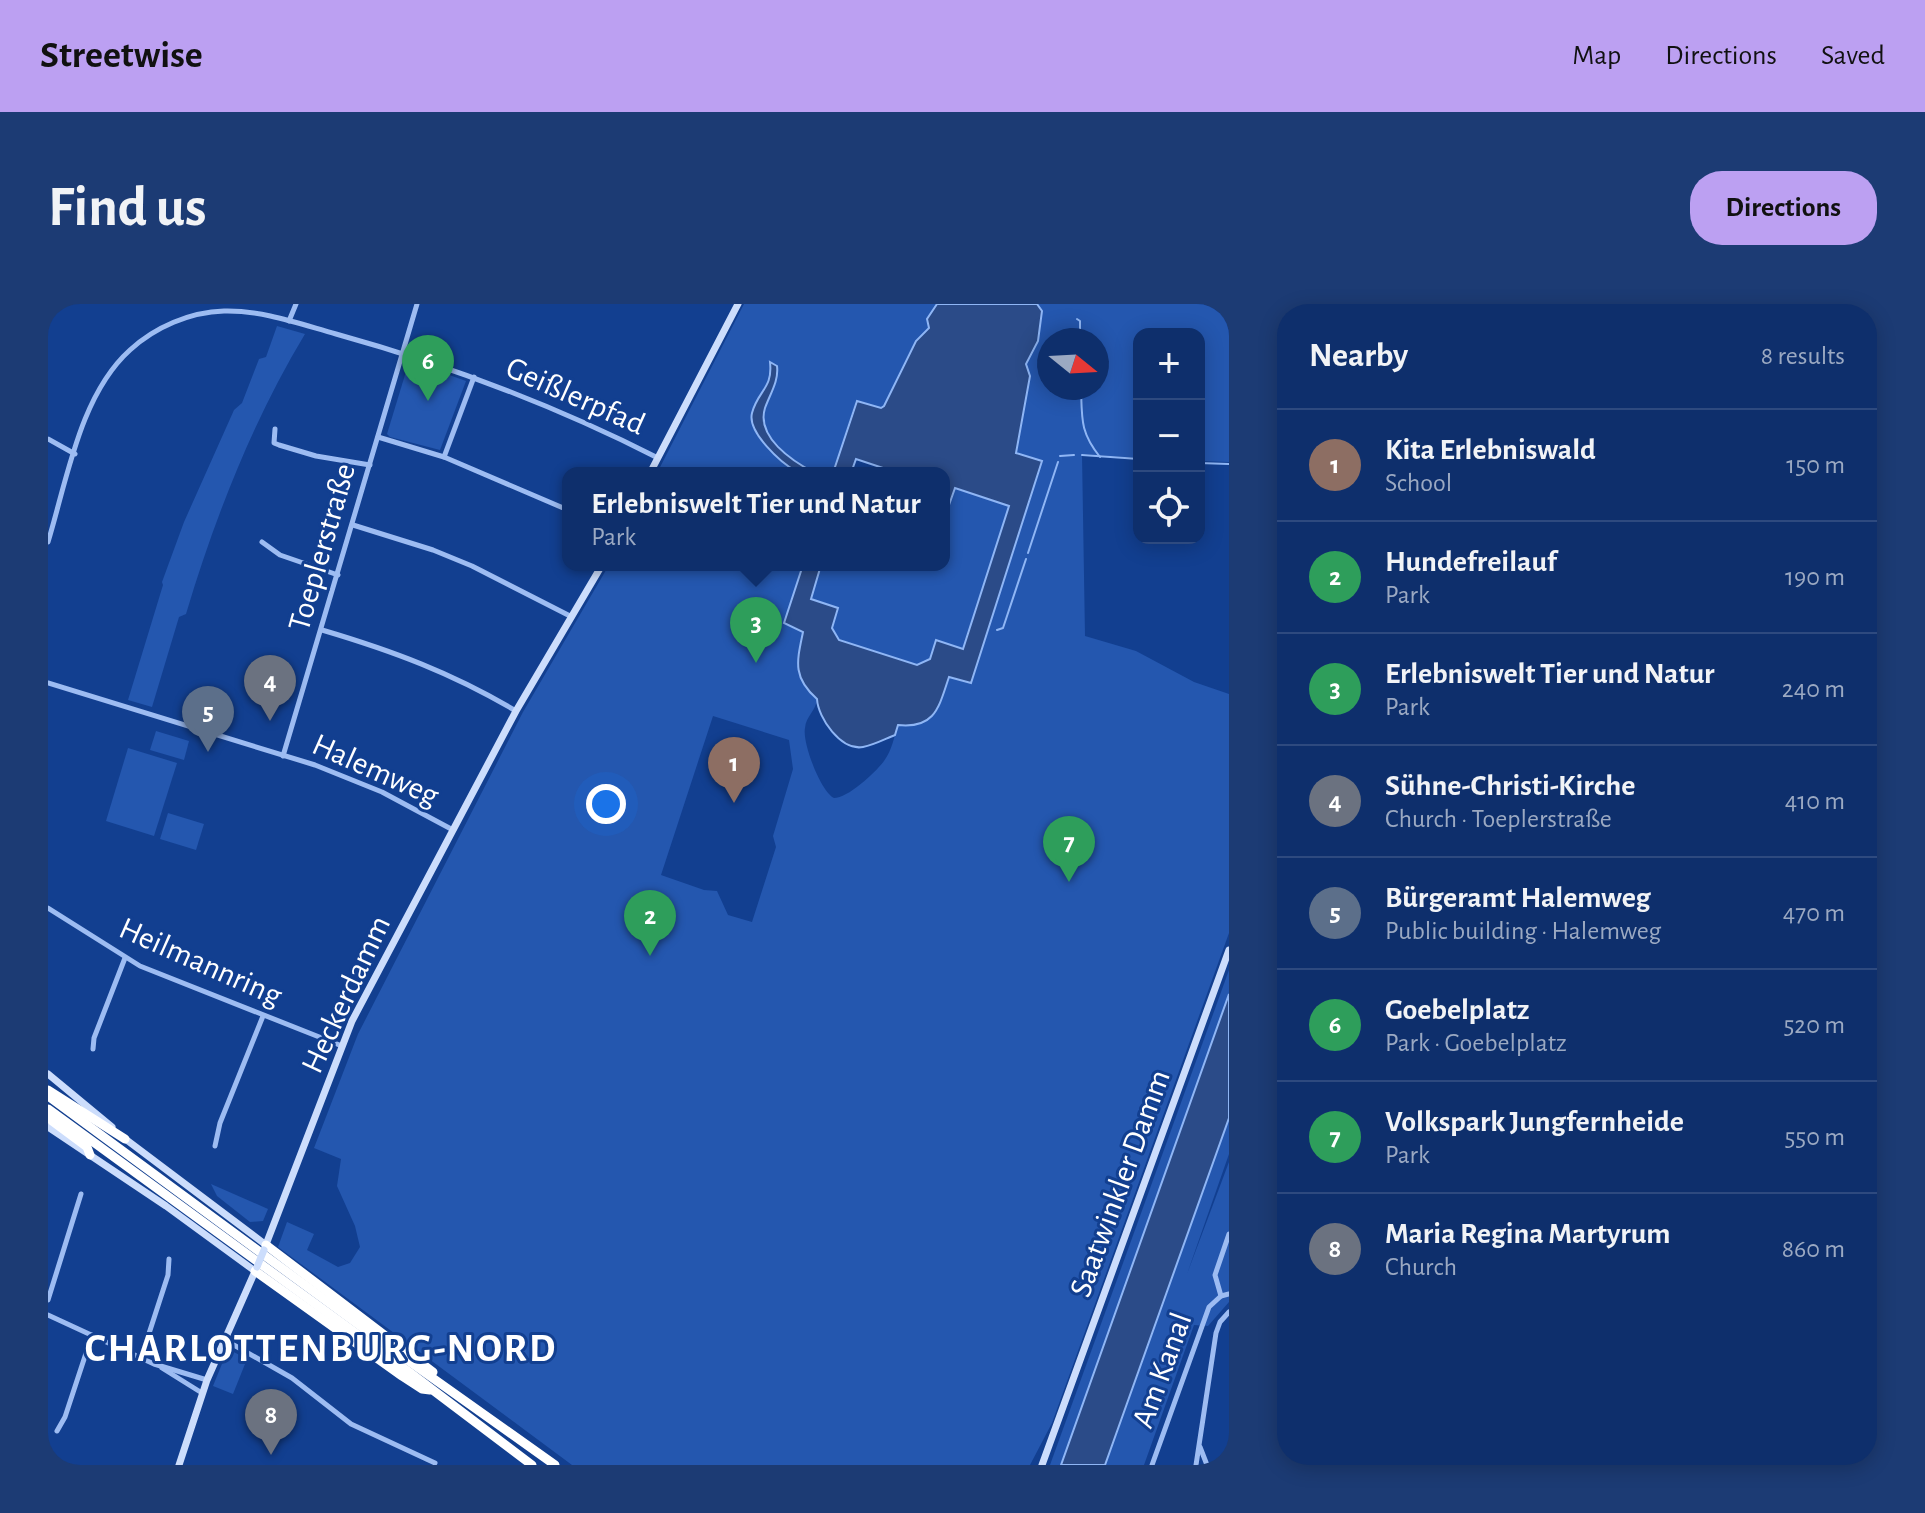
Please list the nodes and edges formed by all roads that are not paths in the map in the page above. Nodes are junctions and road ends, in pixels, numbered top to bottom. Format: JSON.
{"nodes":[{"id":1,"x":296,"y":304,"type":"edge"},
{"id":2,"x":417,"y":304,"type":"edge"},
{"id":3,"x":738,"y":304,"type":"edge"},
{"id":4,"x":289,"y":321,"type":"junction"},
{"id":5,"x":404,"y":352,"type":"junction"},
{"id":6,"x":474,"y":377,"type":"junction"},
{"id":7,"x":275,"y":429,"type":"dead end"},
{"id":8,"x":378,"y":437,"type":"junction"},
{"id":9,"x":48,"y":439,"type":"edge"},
{"id":10,"x":75,"y":454,"type":"junction"},
{"id":11,"x":444,"y":457,"type":"junction"},
{"id":12,"x":658,"y":458,"type":"junction"},
{"id":13,"x":370,"y":465,"type":"junction"},
{"id":14,"x":653,"y":467,"type":"edge"},
{"id":15,"x":562,"y":507,"type":"edge"},
{"id":16,"x":353,"y":525,"type":"junction"},
{"id":17,"x":48,"y":542,"type":"edge"},
{"id":18,"x":262,"y":542,"type":"dead end"},
{"id":19,"x":599,"y":571,"type":"edge"},
{"id":20,"x":338,"y":575,"type":"junction"},
{"id":21,"x":572,"y":617,"type":"junction"},
{"id":22,"x":322,"y":630,"type":"junction"},
{"id":23,"x":48,"y":683,"type":"edge"},
{"id":24,"x":516,"y":711,"type":"junction"},
{"id":25,"x":283,"y":756,"type":"junction"},
{"id":26,"x":454,"y":830,"type":"junction"},
{"id":27,"x":48,"y":908,"type":"edge"},
{"id":28,"x":1229,"y":950,"type":"edge"},
{"id":29,"x":125,"y":958,"type":"junction"},
{"id":30,"x":263,"y":1016,"type":"junction"},
{"id":31,"x":342,"y":1046,"type":"junction"},
{"id":32,"x":93,"y":1049,"type":"dead end"},
{"id":33,"x":48,"y":1074,"type":"edge"},
{"id":34,"x":48,"y":1093,"type":"edge"},
{"id":35,"x":48,"y":1109,"type":"edge"},
{"id":36,"x":48,"y":1118,"type":"edge"},
{"id":37,"x":48,"y":1127,"type":"edge"},
{"id":38,"x":125,"y":1139,"type":"junction"},
{"id":39,"x":215,"y":1146,"type":"dead end"},
{"id":40,"x":90,"y":1155,"type":"junction"},
{"id":41,"x":81,"y":1194,"type":"dead end"},
{"id":42,"x":1229,"y":1234,"type":"edge"},
{"id":43,"x":265,"y":1248,"type":"junction"},
{"id":44,"x":169,"y":1259,"type":"dead end"},
{"id":45,"x":256,"y":1269,"type":"junction"},
{"id":46,"x":1229,"y":1294,"type":"edge"},
{"id":47,"x":1221,"y":1296,"type":"junction"},
{"id":48,"x":48,"y":1300,"type":"edge"},
{"id":49,"x":1229,"y":1312,"type":"edge"},
{"id":50,"x":48,"y":1315,"type":"edge"},
{"id":51,"x":92,"y":1335,"type":"junction"},
{"id":52,"x":225,"y":1340,"type":"junction"},
{"id":53,"x":141,"y":1358,"type":"junction"},
{"id":54,"x":154,"y":1364,"type":"junction"},
{"id":55,"x":207,"y":1380,"type":"junction"},
{"id":56,"x":433,"y":1391,"type":"junction"},
{"id":57,"x":453,"y":1392,"type":"junction"},
{"id":58,"x":202,"y":1393,"type":"junction"},
{"id":59,"x":57,"y":1431,"type":"dead end"},
{"id":60,"x":1200,"y":1436,"type":"junction"},
{"id":61,"x":435,"y":1463,"type":"dead end"},
{"id":62,"x":179,"y":1465,"type":"edge"},
{"id":63,"x":532,"y":1465,"type":"edge"},
{"id":64,"x":555,"y":1465,"type":"edge"},
{"id":65,"x":1040,"y":1465,"type":"edge"},
{"id":66,"x":1152,"y":1465,"type":"edge"},
{"id":67,"x":1196,"y":1465,"type":"edge"},
{"id":68,"x":1207,"y":1465,"type":"edge"}],
"edges":[{"from":1,"to":4,"type":"street"},
{"from":2,"to":5,"type":"street","name":"Toeplerstraße"},
{"from":3,"to":12,"type":"street"},
{"from":4,"to":5,"type":"street"},
{"from":4,"to":10,"type":"street"},
{"from":5,"to":6,"type":"street","name":"Geißlerpfad"},
{"from":5,"to":8,"type":"street","name":"Toeplerstraße"},
{"from":6,"to":11,"type":"street"},
{"from":6,"to":12,"type":"street","name":"Geißlerpfad"},
{"from":7,"to":13,"type":"street"},
{"from":8,"to":11,"type":"street"},
{"from":8,"to":13,"type":"street","name":"Toeplerstraße"},
{"from":9,"to":10,"type":"street"},
{"from":10,"to":17,"type":"street"},
{"from":11,"to":15,"type":"street"},
{"from":12,"to":14,"type":"street"},
{"from":13,"to":16,"type":"street","name":"Toeplerstraße"},
{"from":16,"to":20,"type":"street","name":"Toeplerstraße"},
{"from":16,"to":21,"type":"street"},
{"from":18,"to":20,"type":"street"},
{"from":19,"to":21,"type":"street","name":"Heckerdamm"},
{"from":20,"to":22,"type":"street","name":"Toeplerstraße"},
{"from":21,"to":24,"type":"street","name":"Heckerdamm"},
{"from":22,"to":24,"type":"street"},
{"from":22,"to":25,"type":"street","name":"Toeplerstraße"},
{"from":23,"to":25,"type":"street","name":"Halemweg"},
{"from":24,"to":26,"type":"street","name":"Heckerdamm"},
{"from":25,"to":26,"type":"street","name":"Halemweg"},
{"from":26,"to":31,"type":"street","name":"Heckerdamm"},
{"from":27,"to":29,"type":"street","name":"Heilmannring"},
{"from":28,"to":65,"type":"street","name":"Saatwinkler Damm"},
{"from":29,"to":30,"type":"street","name":"Heilmannring"},
{"from":29,"to":32,"type":"street"},
{"from":30,"to":31,"type":"street","name":"Heilmannring"},
{"from":30,"to":39,"type":"street"},
{"from":31,"to":43,"type":"street","name":"Heckerdamm"},
{"from":33,"to":38,"type":"street"},
{"from":34,"to":38,"type":"highway"},
{"from":34,"to":57,"type":"highway"},
{"from":35,"to":56,"type":"highway"},
{"from":36,"to":40,"type":"highway"},
{"from":37,"to":40,"type":"street"},
{"from":38,"to":43,"type":"street"},
{"from":40,"to":45,"type":"street"},
{"from":41,"to":48,"type":"street"},
{"from":42,"to":47,"type":"street"},
{"from":43,"to":45,"type":"street","name":"Heckerdamm","bridge":true},
{"from":43,"to":57,"type":"highway"},
{"from":44,"to":53,"type":"street"},
{"from":45,"to":52,"type":"street","name":"Heckerdamm"},
{"from":45,"to":56,"type":"highway"},
{"from":46,"to":47,"type":"street"},
{"from":47,"to":66,"type":"street","name":"Am Kanal"},
{"from":49,"to":60,"type":"street"},
{"from":50,"to":51,"type":"street"},
{"from":51,"to":53,"type":"street"},
{"from":51,"to":59,"type":"street"},
{"from":52,"to":55,"type":"street","name":"Heckerdamm"},
{"from":52,"to":61,"type":"street"},
{"from":53,"to":54,"type":"street"},
{"from":54,"to":55,"type":"street"},
{"from":54,"to":58,"type":"street"},
{"from":55,"to":58,"type":"street","name":"Heckerdamm"},
{"from":56,"to":63,"type":"highway"},
{"from":57,"to":64,"type":"highway"},
{"from":58,"to":62,"type":"street","name":"Heckerdamm"},
{"from":60,"to":67,"type":"street"},
{"from":60,"to":68,"type":"street"}]}
